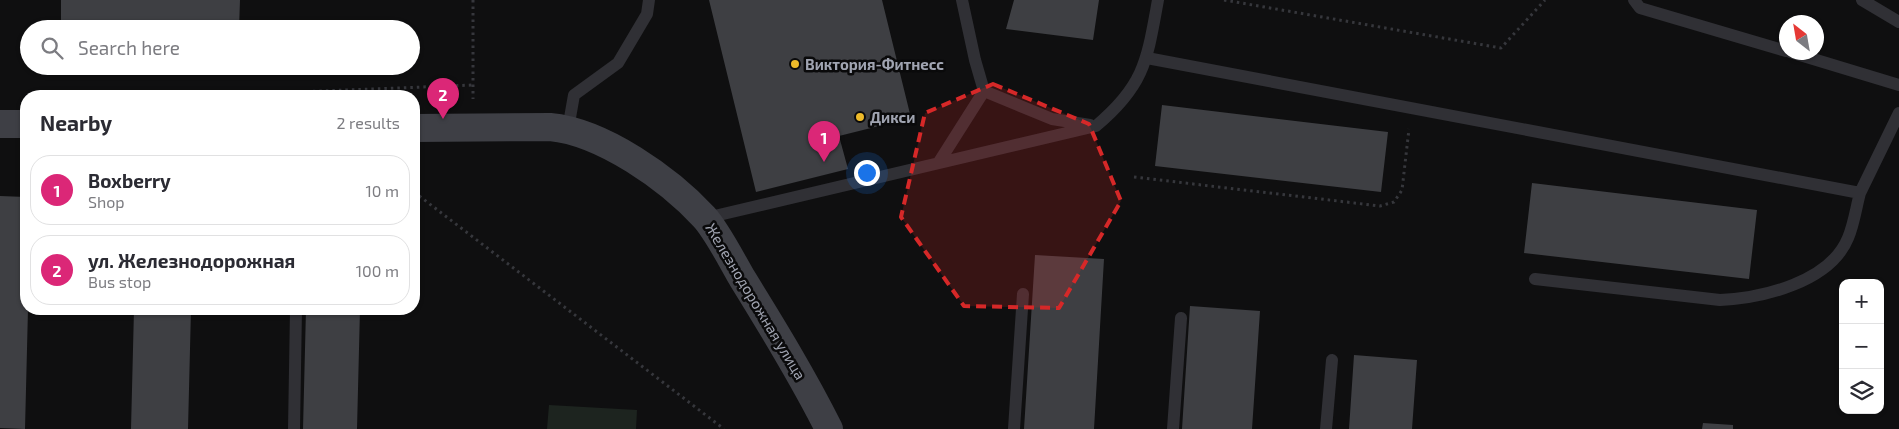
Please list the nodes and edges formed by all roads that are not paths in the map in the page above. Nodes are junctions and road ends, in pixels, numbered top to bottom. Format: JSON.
{"nodes":[{"id":1,"x":649,"y":0,"type":"edge"},
{"id":2,"x":962,"y":0,"type":"edge"},
{"id":3,"x":1158,"y":0,"type":"edge"},
{"id":4,"x":1634,"y":0,"type":"edge"},
{"id":5,"x":1862,"y":0,"type":"edge"},
{"id":6,"x":1899,"y":22,"type":"edge"},
{"id":7,"x":1779,"y":49,"type":"edge"},
{"id":8,"x":1147,"y":58,"type":"junction"},
{"id":9,"x":1815,"y":60,"type":"edge"},
{"id":10,"x":1899,"y":85,"type":"edge"},
{"id":11,"x":984,"y":91,"type":"junction"},
{"id":12,"x":1899,"y":113,"type":"edge"},
{"id":13,"x":0,"y":124,"type":"edge"},
{"id":14,"x":20,"y":124,"type":"edge"},
{"id":15,"x":1096,"y":126,"type":"junction"},
{"id":16,"x":420,"y":128,"type":"edge"},
{"id":17,"x":568,"y":129,"type":"junction"},
{"id":18,"x":939,"y":162,"type":"junction"},
{"id":19,"x":1860,"y":193,"type":"junction"},
{"id":20,"x":706,"y":218,"type":"junction"},
{"id":21,"x":1535,"y":279,"type":"dead end"},
{"id":22,"x":1023,"y":294,"type":"dead end"},
{"id":23,"x":296,"y":315,"type":"edge"},
{"id":24,"x":1181,"y":318,"type":"dead end"},
{"id":25,"x":1332,"y":360,"type":"dead end"},
{"id":26,"x":294,"y":429,"type":"edge"},
{"id":27,"x":829,"y":429,"type":"edge"},
{"id":28,"x":1014,"y":429,"type":"edge"},
{"id":29,"x":1173,"y":429,"type":"edge"},
{"id":30,"x":1326,"y":429,"type":"edge"}],
"edges":[{"from":1,"to":17,"type":"lane"},
{"from":2,"to":11,"type":"lane"},
{"from":3,"to":8,"type":"lane"},
{"from":4,"to":7,"type":"lane"},
{"from":5,"to":6,"type":"lane"},
{"from":8,"to":15,"type":"lane"},
{"from":8,"to":19,"type":"lane"},
{"from":9,"to":10,"type":"lane"},
{"from":11,"to":15,"type":"lane"},
{"from":11,"to":18,"type":"lane"},
{"from":12,"to":19,"type":"lane"},
{"from":13,"to":14,"type":"street"},
{"from":15,"to":18,"type":"lane"},
{"from":16,"to":17,"type":"street","name":"Железнодорожная улица"},
{"from":17,"to":20,"type":"street","name":"Железнодорожная улица"},
{"from":18,"to":20,"type":"lane"},
{"from":19,"to":21,"type":"lane"},
{"from":20,"to":27,"type":"street","name":"Железнодорожная улица"},
{"from":22,"to":28,"type":"lane"},
{"from":23,"to":26,"type":"lane"},
{"from":24,"to":29,"type":"lane"},
{"from":25,"to":30,"type":"lane"}]}
